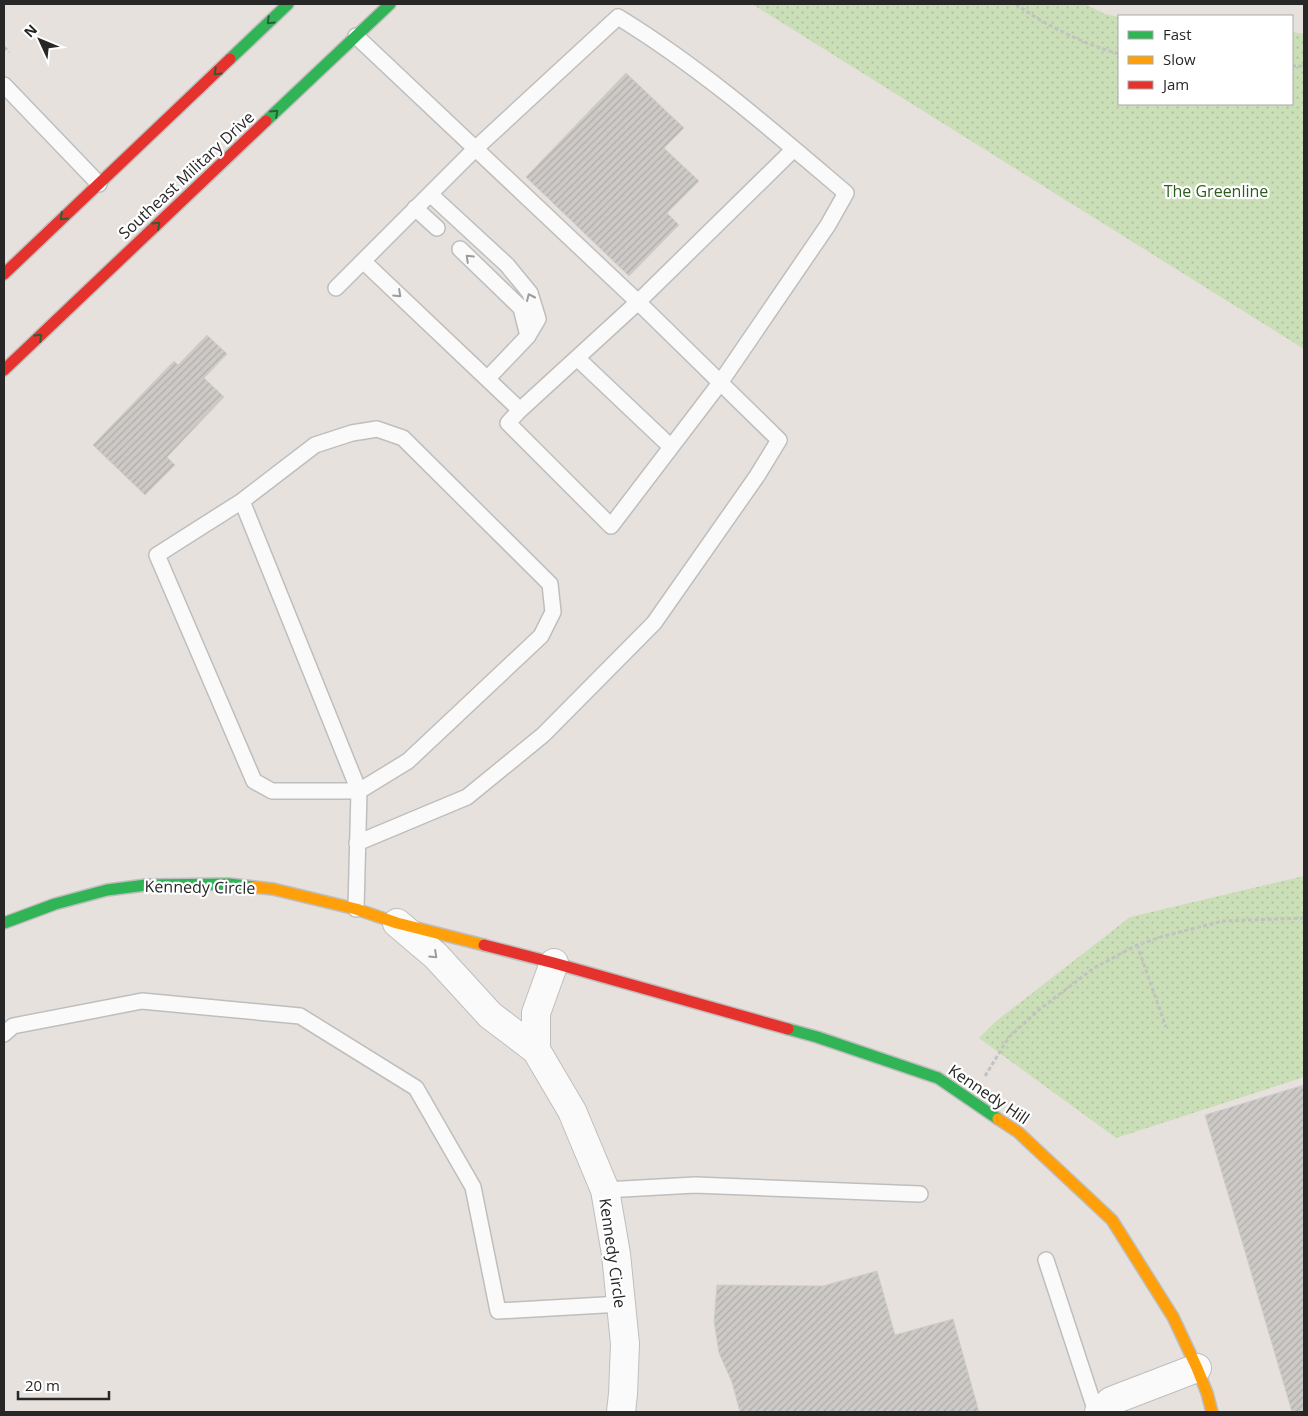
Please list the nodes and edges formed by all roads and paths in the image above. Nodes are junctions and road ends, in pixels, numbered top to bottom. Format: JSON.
{"nodes":[{"id":1,"x":288,"y":4,"type":"edge"},
{"id":2,"x":390,"y":4,"type":"edge"},
{"id":3,"x":1016,"y":4,"type":"edge"},
{"id":4,"x":356,"y":36,"type":"junction"},
{"id":5,"x":4,"y":47,"type":"edge"},
{"id":6,"x":9,"y":52,"type":"dead end"},
{"id":7,"x":1118,"y":54,"type":"edge"},
{"id":8,"x":4,"y":85,"type":"edge"},
{"id":9,"x":475,"y":149,"type":"junction"},
{"id":10,"x":794,"y":149,"type":"junction"},
{"id":11,"x":99,"y":184,"type":"junction"},
{"id":12,"x":430,"y":194,"type":"junction"},
{"id":13,"x":415,"y":208,"type":"junction"},
{"id":14,"x":437,"y":228,"type":"dead end"},
{"id":15,"x":460,"y":249,"type":"dead end"},
{"id":16,"x":363,"y":260,"type":"junction"},
{"id":17,"x":4,"y":274,"type":"edge"},
{"id":18,"x":336,"y":288,"type":"dead end"},
{"id":19,"x":638,"y":302,"type":"junction"},
{"id":20,"x":528,"y":336,"type":"junction"},
{"id":21,"x":577,"y":358,"type":"junction"},
{"id":22,"x":4,"y":370,"type":"edge"},
{"id":23,"x":488,"y":378,"type":"junction"},
{"id":24,"x":720,"y":383,"type":"junction"},
{"id":25,"x":520,"y":410,"type":"junction"},
{"id":26,"x":671,"y":448,"type":"junction"},
{"id":27,"x":242,"y":502,"type":"junction"},
{"id":28,"x":358,"y":791,"type":"junction"},
{"id":29,"x":357,"y":843,"type":"junction"},
{"id":30,"x":356,"y":909,"type":"junction"},
{"id":31,"x":1304,"y":918,"type":"edge"},
{"id":32,"x":4,"y":923,"type":"edge"},
{"id":33,"x":397,"y":924,"type":"junction"},
{"id":34,"x":1137,"y":945,"type":"junction"},
{"id":35,"x":554,"y":963,"type":"junction"},
{"id":36,"x":1166,"y":1027,"type":"dead end"},
{"id":37,"x":4,"y":1034,"type":"edge"},
{"id":38,"x":536,"y":1050,"type":"junction"},
{"id":39,"x":972,"y":1100,"type":"junction"},
{"id":40,"x":605,"y":1190,"type":"junction"},
{"id":41,"x":920,"y":1194,"type":"dead end"},
{"id":42,"x":1046,"y":1260,"type":"dead end"},
{"id":43,"x":621,"y":1304,"type":"junction"},
{"id":44,"x":1197,"y":1368,"type":"junction"},
{"id":45,"x":621,"y":1412,"type":"edge"},
{"id":46,"x":1097,"y":1412,"type":"edge"},
{"id":47,"x":1212,"y":1412,"type":"edge"}],
"edges":[{"from":1,"to":11,"type":"street","one_way":true},
{"from":2,"to":4,"type":"street","name":"Southeast Military Drive"},
{"from":3,"to":7,"type":"path"},
{"from":4,"to":9,"type":"lane"},
{"from":22,"to":4,"type":"street","name":"Southeast Military Drive","one_way":true},
{"from":5,"to":6,"type":"path"},
{"from":8,"to":11,"type":"lane"},
{"from":9,"to":10,"type":"lane"},
{"from":9,"to":12,"type":"lane"},
{"from":9,"to":19,"type":"lane"},
{"from":10,"to":19,"type":"lane"},
{"from":10,"to":24,"type":"lane"},
{"from":11,"to":17,"type":"street","one_way":true},
{"from":12,"to":13,"type":"lane"},
{"from":20,"to":12,"type":"lane","one_way":true},
{"from":13,"to":14,"type":"lane"},
{"from":13,"to":16,"type":"lane"},
{"from":20,"to":15,"type":"lane","one_way":true},
{"from":16,"to":18,"type":"lane"},
{"from":16,"to":23,"type":"lane","one_way":true},
{"from":19,"to":21,"type":"lane"},
{"from":19,"to":24,"type":"lane"},
{"from":20,"to":23,"type":"lane"},
{"from":21,"to":25,"type":"lane"},
{"from":21,"to":26,"type":"lane"},
{"from":23,"to":25,"type":"lane"},
{"from":24,"to":26,"type":"lane"},
{"from":24,"to":29,"type":"lane"},
{"from":25,"to":26,"type":"lane"},
{"from":27,"to":28,"type":"lane"},
{"from":27,"to":28,"type":"lane"},
{"from":27,"to":28,"type":"lane"},
{"from":28,"to":29,"type":"lane"},
{"from":29,"to":30,"type":"lane"},
{"from":30,"to":32,"type":"street","name":"Kennedy Circle"},
{"from":30,"to":33,"type":"street","name":"Kennedy Circle"},
{"from":31,"to":34,"type":"path"},
{"from":33,"to":35,"type":"street","name":"Kennedy Circle"},
{"from":33,"to":38,"type":"street","name":"Kennedy Circle","one_way":true},
{"from":34,"to":36,"type":"path"},
{"from":34,"to":39,"type":"path"},
{"from":35,"to":38,"type":"street"},
{"from":35,"to":39,"type":"street","name":"Kennedy Hill"},
{"from":37,"to":43,"type":"lane"},
{"from":38,"to":40,"type":"street","name":"Kennedy Circle"},
{"from":39,"to":44,"type":"street","name":"Kennedy Hill"},
{"from":40,"to":41,"type":"lane"},
{"from":40,"to":43,"type":"street","name":"Kennedy Circle"},
{"from":42,"to":46,"type":"lane"},
{"from":43,"to":45,"type":"street","name":"Kennedy Circle"},
{"from":44,"to":46,"type":"street"},
{"from":44,"to":47,"type":"street","name":"Kennedy Hill"}]}
